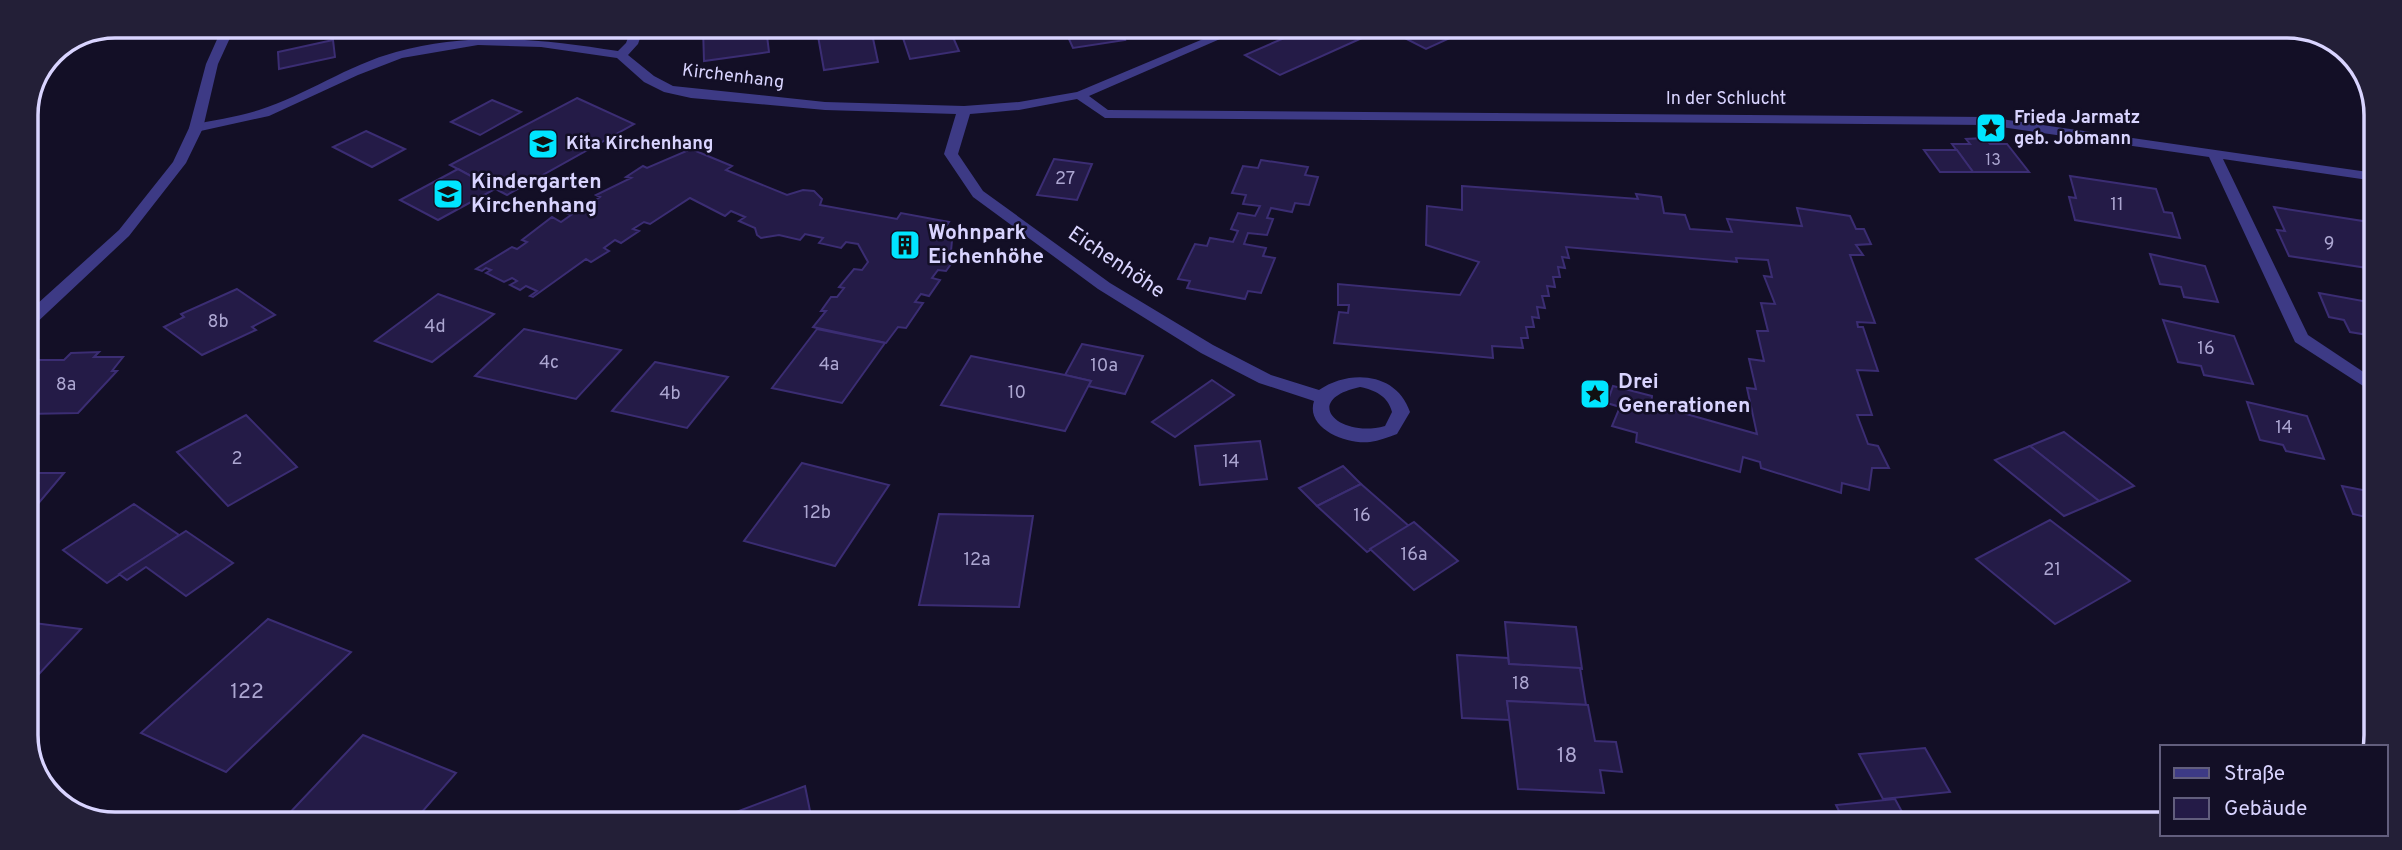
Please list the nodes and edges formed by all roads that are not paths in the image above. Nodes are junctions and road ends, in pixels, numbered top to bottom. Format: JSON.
{"nodes":[{"id":1,"x":224,"y":38,"type":"edge"},
{"id":2,"x":634,"y":38,"type":"edge"},
{"id":3,"x":1216,"y":38,"type":"edge"},
{"id":4,"x":621,"y":55,"type":"junction"},
{"id":5,"x":1080,"y":95,"type":"junction"},
{"id":6,"x":964,"y":110,"type":"junction"},
{"id":7,"x":196,"y":128,"type":"junction"},
{"id":8,"x":2214,"y":154,"type":"junction"},
{"id":9,"x":2363,"y":175,"type":"edge"},
{"id":10,"x":38,"y":312,"type":"edge"},
{"id":11,"x":2363,"y":380,"type":"edge"},
{"id":12,"x":1321,"y":397,"type":"junction"}],
"edges":[{"from":1,"to":7,"type":"street"},
{"from":2,"to":4,"type":"street"},
{"from":3,"to":5,"type":"street","name":"Kirchenhang"},
{"from":4,"to":6,"type":"street","name":"Kirchenhang"},
{"from":4,"to":7,"type":"street"},
{"from":5,"to":6,"type":"street","name":"Kirchenhang"},
{"from":5,"to":8,"type":"street","name":"In der Schlucht"},
{"from":6,"to":12,"type":"street","name":"Eichenhöhe"},
{"from":7,"to":10,"type":"street"},
{"from":8,"to":9,"type":"street","name":"In der Schlucht"},
{"from":8,"to":11,"type":"street"},
{"from":12,"to":12,"type":"street"}]}
